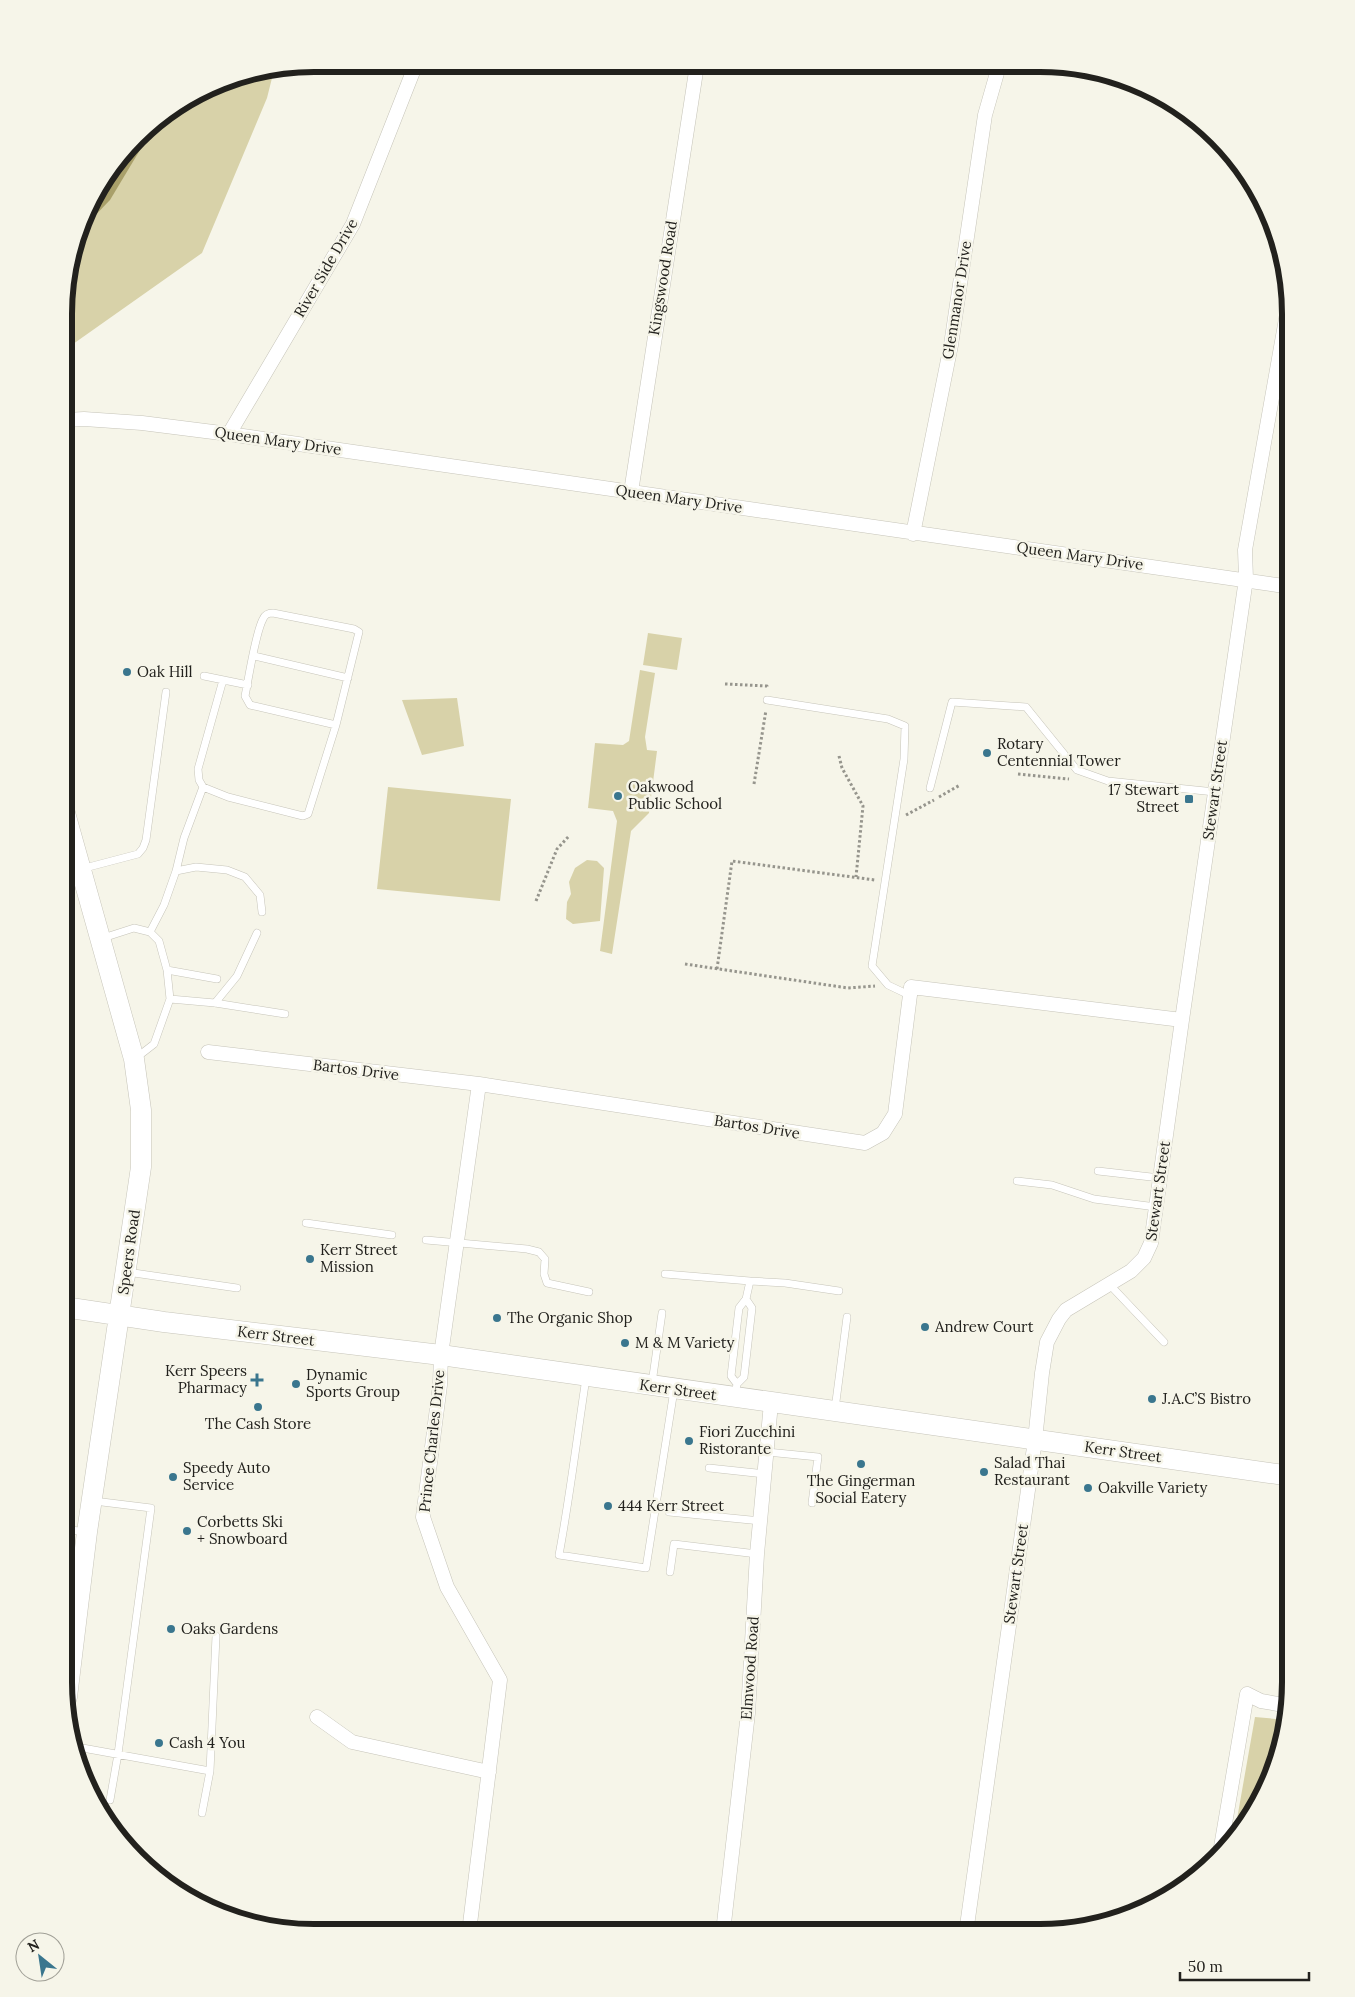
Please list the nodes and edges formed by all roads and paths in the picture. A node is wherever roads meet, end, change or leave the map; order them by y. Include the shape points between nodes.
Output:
1 (413, 72) edge
2 (696, 72) edge
3 (997, 72) edge
4 (1282, 341) edge
5 (72, 420) edge
6 (229, 434) junction
7 (631, 492) junction
8 (913, 534) junction
9 (1246, 579) junction
10 (1282, 585) edge
11 (254, 656) junction
12 (204, 676) dead end
13 (348, 678) junction
14 (223, 680) junction
15 (725, 684) dead end
16 (248, 685) junction
17 (166, 692) dead end
18 (767, 700) junction
19 (336, 725) junction
20 (839, 756) dead end
21 (754, 784) dead end
22 (960, 785) dead end
23 (203, 787) junction
24 (930, 788) dead end
25 (1215, 792) junction
26 (894, 822) junction
27 (569, 836) dead end
28 (72, 843) edge
29 (76, 860) junction
30 (176, 871) junction
31 (856, 877) junction
32 (885, 881) junction
33 (536, 901) dead end
34 (262, 912) dead end
35 (150, 932) junction
36 (257, 933) dead end
37 (100, 938) junction
38 (685, 964) dead end
39 (717, 969) junction
40 (167, 970) junction
41 (216, 979) dead end
42 (888, 985) junction
43 (909, 995) junction
44 (170, 999) junction
45 (215, 1003) junction
46 (285, 1014) dead end
47 (1182, 1020) junction
48 (208, 1052) dead end
49 (134, 1059) junction
50 (479, 1084) junction
51 (1098, 1171) dead end
52 (1160, 1178) junction
53 (1018, 1181) dead end
54 (1156, 1207) junction
55 (306, 1222) dead end
56 (392, 1235) dead end
57 (426, 1240) dead end
58 (456, 1243) junction
59 (127, 1272) junction
60 (665, 1274) dead end
61 (750, 1281) junction
62 (1110, 1285) junction
63 (237, 1288) dead end
64 (839, 1291) dead end
65 (590, 1292) dead end
66 (746, 1298) junction
67 (72, 1309) edge
68 (662, 1313) dead end
69 (120, 1317) junction
70 (847, 1317) dead end
71 (1164, 1342) dead end
72 (441, 1355) junction
73 (586, 1376) junction
74 (651, 1386) junction
75 (674, 1389) junction
76 (736, 1391) junction
77 (771, 1403) junction
78 (835, 1412) junction
79 (1035, 1440) junction
80 (767, 1452) junction
81 (709, 1468) dead end
82 (765, 1474) junction
83 (1282, 1475) edge
84 (92, 1500) junction
85 (812, 1503) dead end
86 (669, 1512) dead end
87 (760, 1521) junction
88 (72, 1530) edge
89 (87, 1532) junction
90 (757, 1554) junction
91 (670, 1572) dead end
92 (216, 1636) dead end
93 (72, 1650) edge
94 (1281, 1705) edge
95 (317, 1718) dead end
96 (82, 1748) edge
97 (118, 1754) junction
98 (210, 1770) junction
99 (489, 1772) junction
100 (110, 1800) dead end
101 (202, 1812) dead end
102 (1222, 1842) edge
103 (470, 1924) edge
104 (724, 1924) edge
105 (967, 1924) edge

1 - 6 street, River Side Drive via 353,224
2 - 7 street, Kingswood Road
3 - 8 street, Glenmanor Drive via 984,115 951,345
4 - 9 street, Stewart Street via 1245,550
5 - 6 street, Queen Mary Drive via 142,422
6 - 7 street, Queen Mary Drive
7 - 8 street, Queen Mary Drive
8 - 9 street, Queen Mary Drive
9 - 10 street, Queen Mary Drive
9 - 25 street, Stewart Street
11 - 13 lane
11 - 13 lane via 267,614 354,629 359,634
11 - 16 lane
12 - 14 lane
13 - 19 lane
14 - 16 lane
14 - 23 lane via 198,769
15 - 18 path via 767,686
16 - 19 lane via 245,696 250,705
17 - 29 lane via 143,848 138,854
18 - 21 path
18 - 26 lane via 888,719 905,726 904,758
19 - 23 lane via 306,815 228,797
20 - 31 path via 863,806
22 - 26 path
23 - 30 lane
24 - 25 lane via 952,702 1026,707 1077,770 1108,781
25 - 47 street, Stewart Street
26 - 32 lane
27 - 33 path via 557,849
28 - 29 main road, Speers Road
29 - 37 main road, Speers Road
30 - 34 lane via 196,867 227,870 245,877 260,895
30 - 35 lane via 164,906
31 - 32 path
31 - 39 path via 732,862
32 - 42 lane via 872,966
35 - 37 lane via 134,928
35 - 40 lane via 159,941
36 - 45 lane via 237,976
37 - 49 main road, Speers Road
38 - 39 path
39 - 42 path via 848,988
40 - 41 lane
40 - 44 lane
42 - 43 lane
43 - 47 street via 911,987
43 - 50 street, Bartos Drive via 895,1114 883,1133 865,1143
44 - 45 lane
44 - 49 lane via 154,1044
45 - 46 lane
47 - 52 street, Stewart Street
48 - 50 street, Bartos Drive
49 - 59 main road, Speers Road via 141,1110 142,1167
50 - 58 street, Prince Charles Drive
51 - 52 lane
52 - 54 street, Stewart Street
53 - 54 lane via 1052,1185 1094,1199
54 - 62 street, Stewart Street via 1152,1243 1144,1258
55 - 56 lane
57 - 58 lane
58 - 65 lane via 539,1252 545,1259 547,1283
58 - 72 street, Prince Charles Drive
59 - 63 lane
59 - 69 main road, Speers Road
60 - 61 lane
61 - 64 lane
61 - 66 lane
62 - 71 lane
62 - 79 street, Stewart Street via 1066,1310 1047,1342
66 - 76 lane via 739,1308 731,1376
66 - 76 lane via 752,1308 744,1377
67 - 69 main road, Kerr Street
68 - 74 lane
69 - 72 main road, Kerr Street
69 - 84 main road, Speers Road
70 - 78 lane
72 - 73 main road, Kerr Street
72 - 99 street, Prince Charles Drive via 423,1517 447,1587 500,1680
73 - 74 main road, Kerr Street
73 - 75 lane via 559,1555 646,1568
74 - 75 main road, Kerr Street
75 - 76 main road, Kerr Street
76 - 77 main road, Kerr Street
77 - 78 main road, Kerr Street
77 - 80 street, Elmwood Road
78 - 79 main road, Kerr Street
79 - 83 main road, Kerr Street
79 - 105 street, Stewart Street
80 - 82 street, Elmwood Road
80 - 85 lane via 818,1457
81 - 82 lane
82 - 87 street, Elmwood Road
84 - 89 main road, Speers Road
84 - 97 lane via 151,1508
86 - 87 lane
87 - 90 street, Elmwood Road
88 - 89 lane
89 - 93 main road, Speers Road
90 - 91 lane via 674,1544
90 - 104 street, Elmwood Road via 748,1713
92 - 98 lane
94 - 102 street via 1262,1702 1247,1694
95 - 99 street via 352,1742
96 - 97 lane
97 - 98 lane
97 - 100 lane
98 - 101 lane
99 - 103 street, Prince Charles Drive

